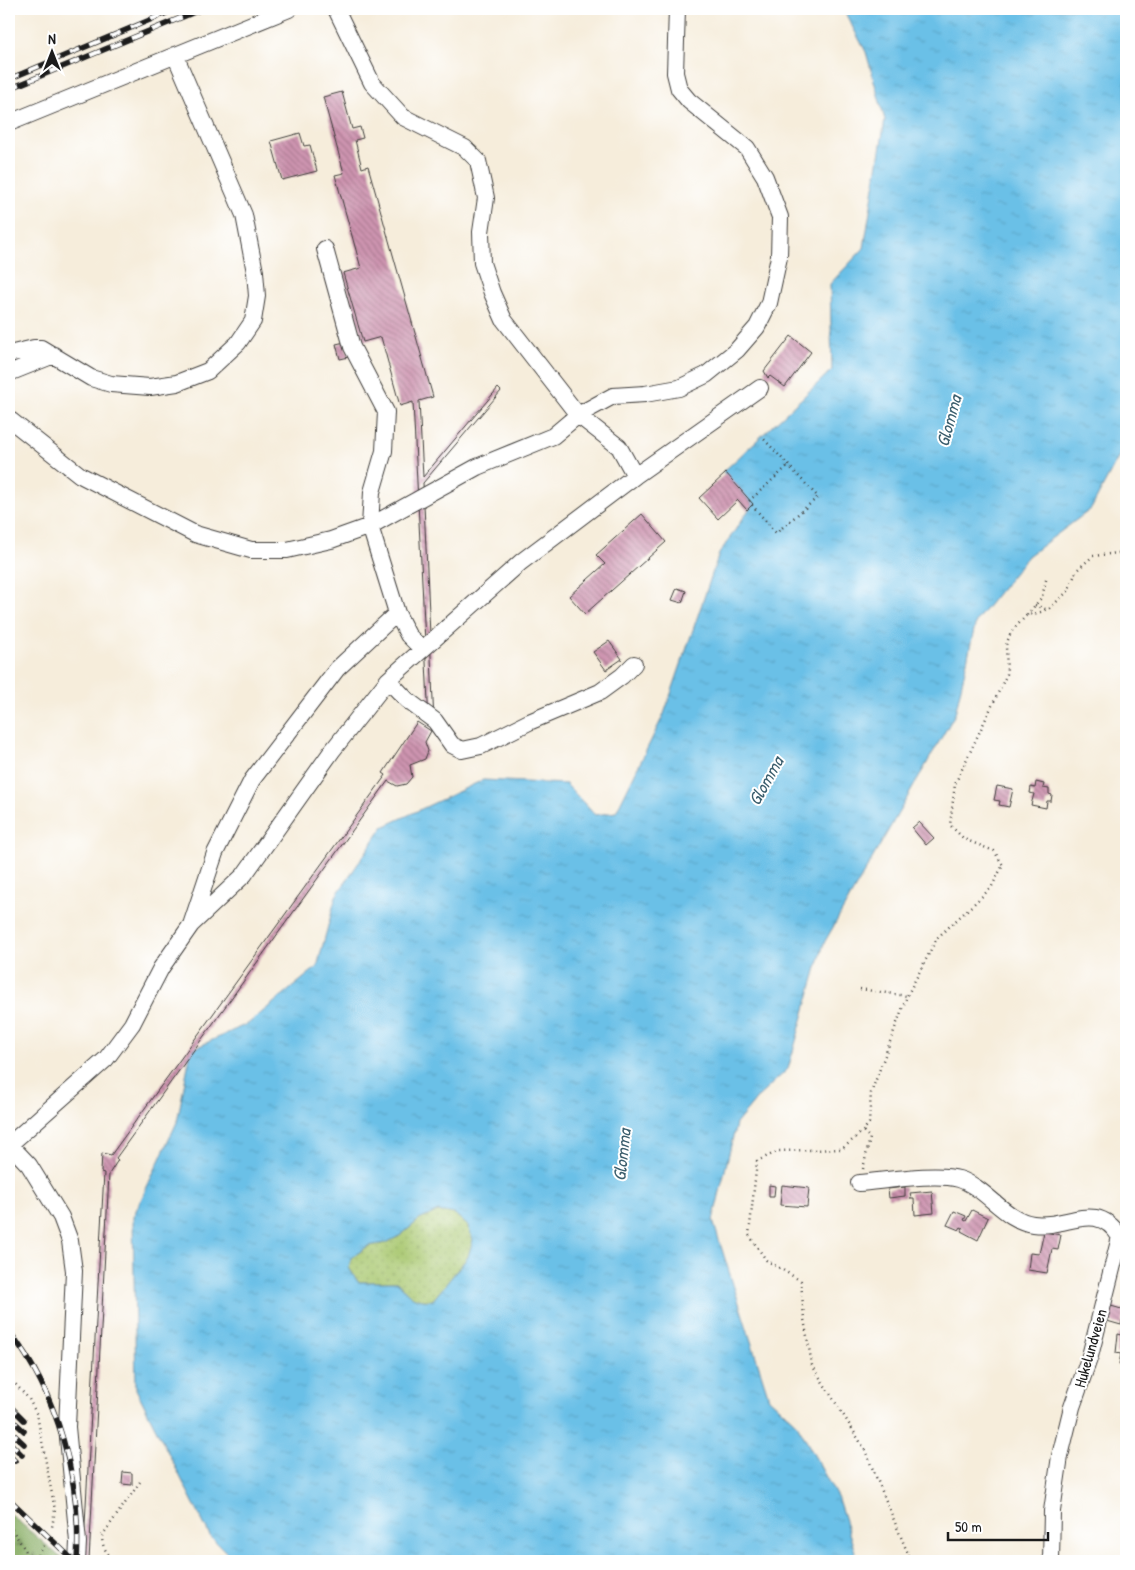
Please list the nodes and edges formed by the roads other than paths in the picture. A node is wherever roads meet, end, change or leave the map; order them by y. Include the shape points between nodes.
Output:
1 (289, 9) edge
2 (336, 9) edge
3 (677, 9) edge
4 (175, 55) junction
5 (9, 123) edge
6 (325, 248) dead end
7 (9, 354) edge
8 (54, 355) junction
9 (9, 373) edge
10 (760, 388) dead end
11 (578, 415) junction
12 (9, 419) edge
13 (635, 476) junction
14 (370, 526) junction
15 (397, 612) junction
16 (422, 649) junction
17 (634, 664) dead end
18 (388, 680) junction
19 (191, 925) junction
20 (9, 1145) edge
21 (859, 1183) road end
22 (77, 1561) edge
23 (1051, 1561) edge

1 - 4 street
2 - 11 street via 372,83 403,117 465,148 478,161 486,198 481,232 482,263 492,293 504,320
3 - 11 street via 674,66 679,89 689,101 748,148 774,197 780,217 776,278 769,303 756,327 737,350 706,375 679,388 613,396
4 - 5 street
4 - 8 street via 244,215 257,296 252,321 238,343 214,366 202,374 171,384 150,387 111,384 91,378
6 - 14 street via 352,347 386,412 384,451 372,492
7 - 8 street via 34,348
8 - 9 street
10 - 13 street
11 - 13 street via 619,447
11 - 14 street via 554,436 477,467
12 - 14 street via 80,475 204,536 250,550 287,550 331,540
13 - 16 street via 521,562
14 - 15 street
15 - 16 street via 408,635
15 - 19 street via 337,669 252,780 216,853
16 - 18 street
17 - 18 street via 600,692 481,746 462,750 452,745 435,721 407,700
18 - 19 street via 332,751 244,875
19 - 20 street via 161,968 132,1024 106,1059
20 - 22 street via 34,1173 61,1217 70,1241 74,1271 67,1427
21 - 23 street, Hukelundveien via 958,1179 974,1187 1014,1218 1032,1224 1052,1224 1096,1217 1107,1222 1120,1237 1090,1356 1072,1407 1060,1456 1052,1510

